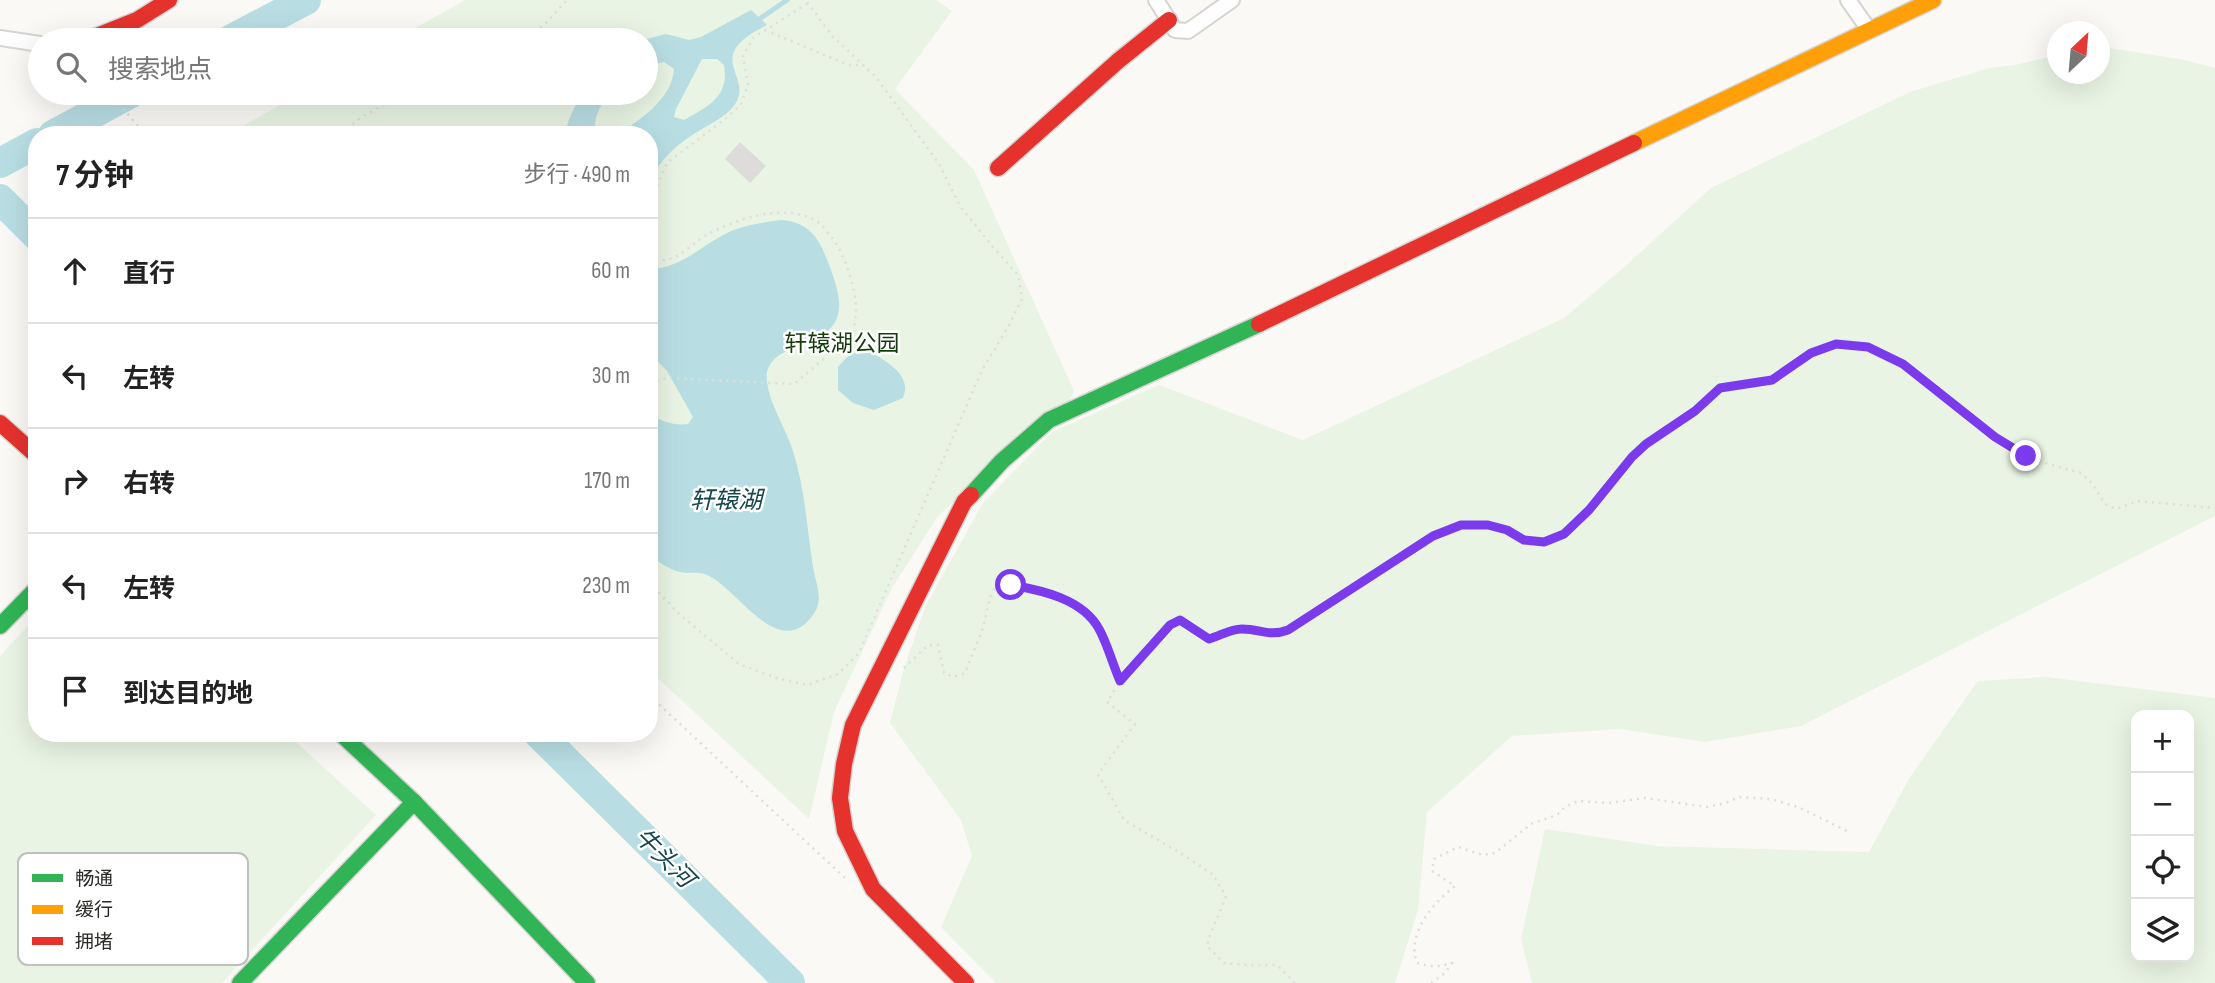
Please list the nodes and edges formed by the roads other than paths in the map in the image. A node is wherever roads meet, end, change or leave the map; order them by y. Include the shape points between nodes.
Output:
1 (169, 0) edge
2 (1156, 0) edge
3 (1232, 0) edge
4 (1848, 0) edge
5 (1933, 0) edge
6 (1169, 20) junction
7 (117, 28) edge
8 (1869, 30) junction
9 (0, 38) edge
10 (28, 42) edge
11 (998, 167) dead end
12 (0, 423) edge
13 (28, 448) edge
14 (28, 596) edge
15 (0, 626) edge
16 (350, 742) edge
17 (414, 802) junction
18 (240, 983) edge
19 (587, 983) edge
20 (966, 983) edge

1 - 7 street
2 - 6 street
3 - 6 street via 1188,31 1175,30
4 - 8 street
5 - 8 street
6 - 11 street
8 - 20 street via 1296,307 1049,420 1002,461 964,502 853,725 840,798 845,831 873,889
9 - 10 street
12 - 13 street
14 - 15 street
16 - 17 street
17 - 18 street
17 - 19 street

